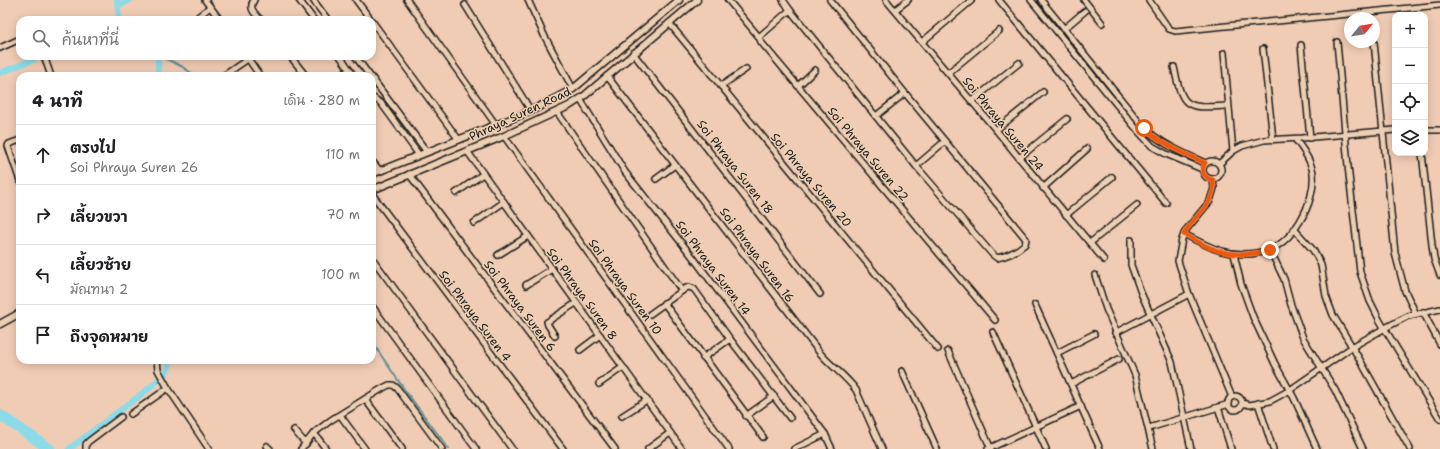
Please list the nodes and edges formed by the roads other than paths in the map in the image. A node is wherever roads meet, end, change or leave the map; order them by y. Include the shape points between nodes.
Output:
1 (205, 0) edge
2 (254, 0) edge
3 (300, 0) edge
4 (313, 0) edge
5 (356, 0) edge
6 (408, 0) edge
7 (528, 0) edge
8 (679, 0) edge
9 (697, 0) edge
10 (728, 0) edge
11 (783, 0) edge
12 (830, 0) edge
13 (886, 0) edge
14 (908, 0) edge
15 (999, 0) edge
16 (1031, 0) edge
17 (1041, 0) edge
18 (1084, 0) edge
19 (1149, 0) edge
20 (971, 1) edge
21 (465, 5) dead end
22 (1440, 5) edge
23 (210, 7) junction
24 (790, 10) junction
25 (895, 10) junction
26 (1085, 12) dead end
27 (199, 16) edge
28 (217, 16) edge
29 (257, 16) edge
30 (311, 16) edge
31 (325, 16) edge
32 (368, 16) edge
33 (670, 23) junction
34 (1102, 23) dead end
35 (376, 26) edge
36 (1065, 28) junction
37 (999, 31) dead end
38 (759, 37) junction
39 (16, 41) edge
40 (1075, 41) junction
41 (922, 42) junction
42 (1337, 42) dead end
43 (1301, 45) dead end
44 (1069, 46) junction
45 (0, 48) edge
46 (1375, 48) edge
47 (1263, 49) dead end
48 (634, 53) junction
49 (1224, 53) dead end
50 (45, 60) edge
51 (243, 60) edge
52 (249, 60) edge
53 (293, 60) edge
54 (343, 60) edge
55 (358, 60) edge
56 (1019, 63) dead end
57 (1174, 67) dead end
58 (349, 70) joint
59 (746, 70) dead end
60 (815, 70) dead end
61 (50, 72) edge
62 (229, 72) edge
63 (257, 72) edge
64 (303, 72) edge
65 (346, 72) edge
66 (367, 72) edge
67 (948, 73) junction
68 (607, 76) junction
69 (376, 83) edge
70 (721, 86) junction
71 (798, 86) junction
72 (573, 89) junction
73 (1043, 92) dead end
74 (905, 93) junction
75 (580, 99) junction
76 (376, 100) edge
77 (972, 102) junction
78 (1228, 106) junction
79 (531, 111) junction
80 (557, 112) junction
81 (876, 116) junction
82 (1067, 119) dead end
83 (496, 125) junction
84 (996, 130) junction
85 (1383, 130) junction
86 (1392, 130) edge
87 (1428, 130) edge
88 (1440, 130) edge
89 (1346, 134) junction
90 (504, 136) junction
91 (1295, 138) junction
92 (1310, 138) junction
93 (1274, 139) junction
94 (459, 140) junction
95 (16, 141) edge
96 (944, 142) junction
97 (467, 150) junction
98 (1088, 150) dead end
99 (1233, 151) junction
100 (427, 152) junction
101 (419, 155) junction
102 (1422, 156) edge
103 (1019, 158) junction
104 (1219, 164) junction
105 (675, 165) junction
106 (376, 166) edge
107 (916, 166) junction
108 (1204, 166) junction
109 (16, 169) edge
110 (380, 171) junction
111 (376, 172) edge
112 (409, 174) junction
113 (484, 174) junction
114 (1112, 177) dead end
115 (656, 179) dead end
116 (1213, 180) junction
117 (376, 188) edge
118 (1043, 188) junction
119 (456, 193) dead end
120 (376, 199) edge
121 (504, 202) junction
122 (1166, 202) dead end
123 (1137, 205) dead end
124 (1066, 215) junction
125 (474, 223) dead end
126 (1294, 229) junction
127 (1184, 234) junction
128 (528, 236) junction
129 (1131, 240) dead end
130 (1090, 243) junction
131 (1270, 250) junction
132 (1234, 254) junction
133 (498, 255) dead end
134 (1104, 260) dead end
135 (376, 263) edge
136 (552, 269) junction
137 (1096, 275) dead end
138 (1440, 275) edge
139 (526, 285) dead end
140 (682, 291) junction
141 (820, 294) dead end
142 (1189, 294) junction
143 (576, 303) junction
144 (664, 303) junction
145 (1035, 305) dead end
146 (1440, 309) edge
147 (376, 312) edge
148 (1422, 312) junction
149 (650, 314) dead end
150 (1150, 314) junction
151 (1416, 314) junction
152 (16, 315) edge
153 (995, 320) dead end
154 (0, 324) edge
155 (1384, 328) junction
156 (993, 332) dead end
157 (1116, 333) junction
158 (1094, 334) dead end
159 (600, 335) junction
160 (555, 336) dead end
161 (730, 339) junction
162 (1440, 344) edge
163 (1352, 347) junction
164 (938, 349) dead end
165 (580, 350) dead end
166 (948, 351) dead end
167 (1057, 353) junction
168 (703, 358) junction
169 (1119, 360) dead end
170 (157, 364) edge
171 (623, 367) junction
172 (1322, 368) junction
173 (902, 371) dead end
174 (599, 384) dead end
175 (1071, 384) junction
176 (168, 388) junction
177 (1290, 390) junction
178 (774, 396) junction
179 (1232, 396) junction
180 (365, 399) junction
181 (646, 400) junction
182 (1242, 403) junction
183 (1258, 403) junction
184 (1229, 404) junction
185 (1081, 406) junction
186 (1218, 407) junction
187 (131, 414) dead end
188 (340, 415) junction
189 (622, 416) dead end
190 (746, 416) junction
191 (121, 417) dead end
192 (790, 418) dead end
193 (1183, 418) junction
194 (1440, 419) edge
195 (1036, 426) junction
196 (1149, 428) junction
197 (294, 430) dead end
198 (670, 433) junction
199 (314, 434) junction
200 (825, 434) junction
201 (762, 437) dead end
202 (306, 444) junction
203 (86, 449) edge
204 (209, 449) edge
205 (301, 449) edge
206 (326, 449) edge
207 (366, 449) edge
208 (402, 449) edge
209 (442, 449) edge
210 (476, 449) edge
211 (512, 449) edge
212 (563, 449) edge
213 (615, 449) edge
214 (648, 449) edge
215 (682, 449) edge
216 (729, 449) edge
217 (794, 449) edge
218 (832, 449) edge
219 (882, 449) edge
220 (938, 449) edge
221 (989, 449) edge
222 (1046, 449) edge
223 (1100, 449) edge
224 (1153, 449) edge
225 (1191, 449) edge
226 (1231, 449) edge
227 (1273, 449) edge
228 (1317, 449) edge
229 (1363, 449) edge
230 (1410, 449) edge

1 - 23 street
2 - 29 street via 251,6
3 - 30 street
4 - 31 street
5 - 32 street
6 - 83 street
7 - 72 street
8 - 72 street, Phraya Suren Road
9 - 33 street, Phraya Suren Road
10 - 38 street, Soi Phraya Suren 22
11 - 24 street
12 - 74 street
13 - 25 street, Soi Phraya Suren 24
14 - 25 street
15 - 122 street
16 - 44 street
17 - 36 street
18 - 34 street
19 - 22 street via 1169,29 1176,31
20 - 41 street
21 - 79 street
23 - 27 street
23 - 28 street
24 - 38 street
24 - 81 street
25 - 41 street, Soi Phraya Suren 24
26 - 36 street
33 - 48 street, Phraya Suren Road
33 - 70 street, Soi Phraya Suren 20
35 - 94 street
36 - 40 street
37 - 67 street
38 - 71 street, Soi Phraya Suren 22
39 - 45 street
40 - 44 street
40 - 108 street via 1144,128 1157,139
41 - 67 street, Soi Phraya Suren 24
42 - 89 street
43 - 92 street
44 - 108 street via 1152,146 1166,154
46 - 85 street
47 - 93 street
48 - 68 street, Phraya Suren Road
48 - 141 street, Soi Phraya Suren 18
49 - 78 street
50 - 61 street
51 - 62 street
52 - 63 street
53 - 64 street
54 - 58 street
55 - 66 street
56 - 77 street
57 - 78 street via 1179,90 1185,101 1198,108
58 - 65 street
59 - 70 street
60 - 71 street
67 - 77 street, Soi Phraya Suren 24
68 - 75 street, Phraya Suren Road
68 - 105 street, Soi Phraya Suren 16
69 - 100 street
70 - 164 street, Soi Phraya Suren 20
71 - 153 street, Soi Phraya Suren 22
72 - 79 street, Phraya Suren Road
73 - 84 street
74 - 81 street
74 - 96 street
75 - 80 street, Phraya Suren Road
75 - 200 street, Soi Phraya Suren 14 via 625,172 692,256
76 - 101 street
77 - 84 street, Soi Phraya Suren 24
78 - 99 street
79 - 83 street, Phraya Suren Road
80 - 90 street, Phraya Suren Road
80 - 140 street
81 - 107 street
82 - 103 street
83 - 90 street
83 - 94 street, Phraya Suren Road
84 - 103 street, Soi Phraya Suren 24
85 - 86 street
85 - 89 street
85 - 151 street via 1395,253 1405,290
87 - 88 street
89 - 92 street
89 - 155 street via 1360,272 1370,301
90 - 97 street, Phraya Suren Road
90 - 216 street, Soi Phraya Suren 10
91 - 92 street
91 - 93 street
91 - 126 street via 1308,157 1313,174 1310,200
93 - 99 street via 1253,142
94 - 100 street, Phraya Suren Road
95 - 109 street via 8,146
96 - 107 street
96 - 107 street via 1026,238 1025,244 1008,255 997,258
97 - 112 street, Phraya Suren Road
97 - 113 street, Soi Phraya Suren 8
98 - 118 street
99 - 104 street
100 - 101 street, Phraya Suren Road
101 - 110 street, Phraya Suren Road
102 - 138 street via 1434,259
103 - 118 street, Soi Phraya Suren 24
104 - 108 street via 1212,160
104 - 116 street via 1221,174
105 - 115 street
105 - 219 street, Soi Phraya Suren 16 via 820,353 856,390
106 - 110 street
108 - 116 street via 1205,177
110 - 111 street, Phraya Suren Road
112 - 117 street, Phraya Suren Road
112 - 213 street, Soi Phraya Suren 6
113 - 119 street
113 - 121 street, Soi Phraya Suren 8
114 - 124 street
116 - 127 street via 1214,188 1210,201
118 - 124 street, Soi Phraya Suren 24
120 - 212 street, Soi Phraya Suren 4
121 - 125 street
121 - 128 street, Soi Phraya Suren 8
123 - 130 street
124 - 130 street, Soi Phraya Suren 24
126 - 131 street
126 - 163 street via 1318,257 1329,306
127 - 132 street via 1209,248
127 - 142 street via 1178,261
128 - 133 street
128 - 136 street, Soi Phraya Suren 8
129 - 150 street via 1131,265
130 - 134 street, Soi Phraya Suren 24
131 - 132 street
131 - 172 street via 1284,279 1303,338
132 - 177 street via 1253,317 1274,364
135 - 211 street
136 - 139 street
136 - 143 street, Soi Phraya Suren 8
137 - 157 street
140 - 144 street
140 - 161 street via 689,287 694,289
142 - 150 street
142 - 179 street
143 - 159 street, Soi Phraya Suren 8
143 - 160 street via 547,322
144 - 149 street
144 - 168 street
145 - 167 street
146 - 148 street
147 - 210 street
148 - 151 street
148 - 162 street
150 - 157 street
150 - 193 street via 1172,362
151 - 155 street
152 - 154 street
155 - 163 street
155 - 194 street
156 - 195 street
157 - 196 street via 1135,375
158 - 167 street
159 - 165 street
159 - 171 street, Soi Phraya Suren 8
161 - 168 street
161 - 178 street
163 - 172 street
163 - 230 street
166 - 221 street
167 - 175 street
168 - 190 street
169 - 175 street
170 - 176 street
171 - 174 street
171 - 181 street, Soi Phraya Suren 8
172 - 177 street
172 - 229 street
173 - 220 street
175 - 185 street
176 - 187 street
176 - 204 street
177 - 183 street via 1270,401
177 - 228 street
178 - 190 street
178 - 192 street
179 - 182 street via 1238,396
179 - 184 street
180 - 188 street
180 - 208 street
180 - 209 street via 393,384
181 - 189 street
181 - 198 street, Soi Phraya Suren 8
182 - 183 street
182 - 184 street via 1237,409
183 - 227 street
184 - 186 street
185 - 195 street
185 - 223 street
186 - 193 street
186 - 226 street
188 - 199 street
188 - 207 street
190 - 201 street
191 - 203 street via 89,441
193 - 196 street
193 - 225 street
195 - 221 street
195 - 222 street
196 - 224 street
197 - 202 street
198 - 214 street
198 - 215 street, Soi Phraya Suren 8
199 - 202 street
199 - 206 street
200 - 217 street
200 - 218 street, Soi Phraya Suren 14
202 - 205 street

